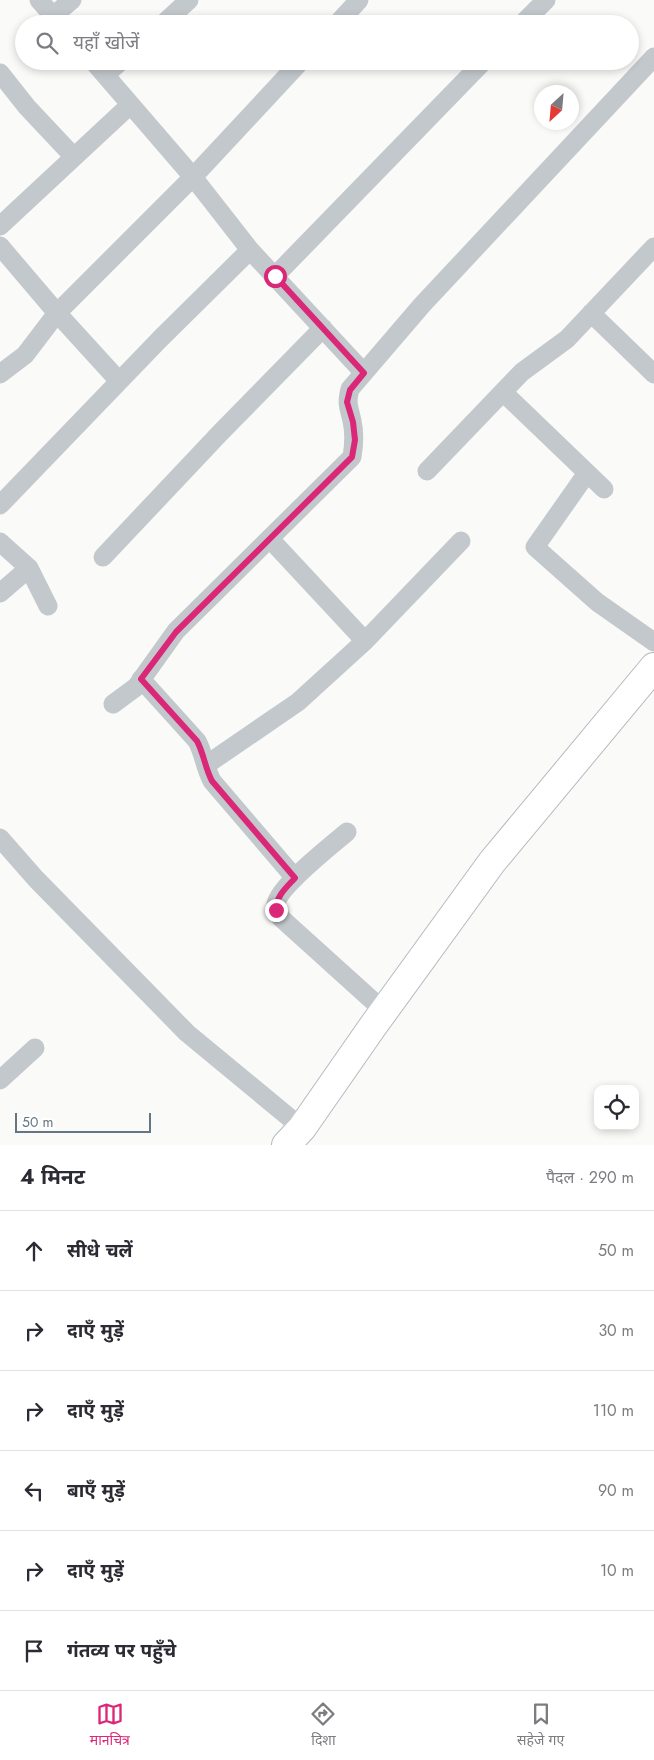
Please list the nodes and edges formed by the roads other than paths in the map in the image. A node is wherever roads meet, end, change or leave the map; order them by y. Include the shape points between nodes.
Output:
1 (40, 0) edge
2 (72, 0) edge
3 (189, 0) edge
4 (359, 0) edge
5 (546, 0) edge
6 (52, 15) edge
7 (60, 15) edge
8 (173, 15) edge
9 (345, 15) edge
10 (531, 15) edge
11 (654, 57) edge
12 (101, 70) edge
13 (293, 70) edge
14 (475, 70) edge
15 (0, 73) edge
16 (130, 105) junction
17 (74, 157) junction
18 (193, 177) junction
19 (0, 226) edge
20 (0, 246) edge
21 (654, 247) edge
22 (250, 250) junction
23 (275, 276) junction
24 (57, 313) junction
25 (592, 313) junction
26 (323, 328) junction
27 (364, 373) junction
28 (0, 374) edge
29 (654, 374) edge
30 (120, 381) junction
31 (503, 392) junction
32 (427, 471) dead end
33 (587, 473) junction
34 (604, 489) dead end
35 (4, 492) edge
36 (270, 539) junction
37 (461, 540) dead end
38 (0, 542) edge
39 (103, 557) dead end
40 (29, 568) junction
41 (0, 593) edge
42 (48, 606) dead end
43 (365, 641) junction
44 (654, 642) edge
45 (654, 667) edge
46 (141, 679) junction
47 (113, 704) dead end
48 (206, 765) junction
49 (347, 832) dead end
50 (3, 848) edge
51 (295, 878) junction
52 (384, 1011) junction
53 (35, 1048) dead end
54 (0, 1080) edge
55 (294, 1136) edge

1 - 6 street
2 - 7 street
3 - 8 street
4 - 9 street
5 - 10 street
11 - 27 street via 422,305
12 - 16 street
13 - 18 street
14 - 23 street
15 - 17 street via 27,108
16 - 17 street
16 - 18 street
17 - 19 street
18 - 22 street
18 - 24 street
20 - 24 street
21 - 25 street
22 - 23 street
22 - 30 street
23 - 26 street
24 - 28 street via 25,355
24 - 30 street
25 - 29 street
25 - 31 street
26 - 27 street
26 - 39 street
27 - 36 street via 350,390 347,402 355,440 352,457
30 - 35 street
31 - 32 street
31 - 33 street
33 - 34 street
33 - 44 street via 535,547 597,602
36 - 43 street
36 - 46 street via 176,632
37 - 43 street
38 - 40 street
40 - 41 street
40 - 42 street
43 - 48 street via 298,702
45 - 52 street via 492,862
46 - 47 street via 136,687
46 - 48 street via 197,741
48 - 51 street via 212,781
49 - 51 street
50 - 55 street
51 - 52 street via 280,895 276,910
52 - 55 street
53 - 54 street

